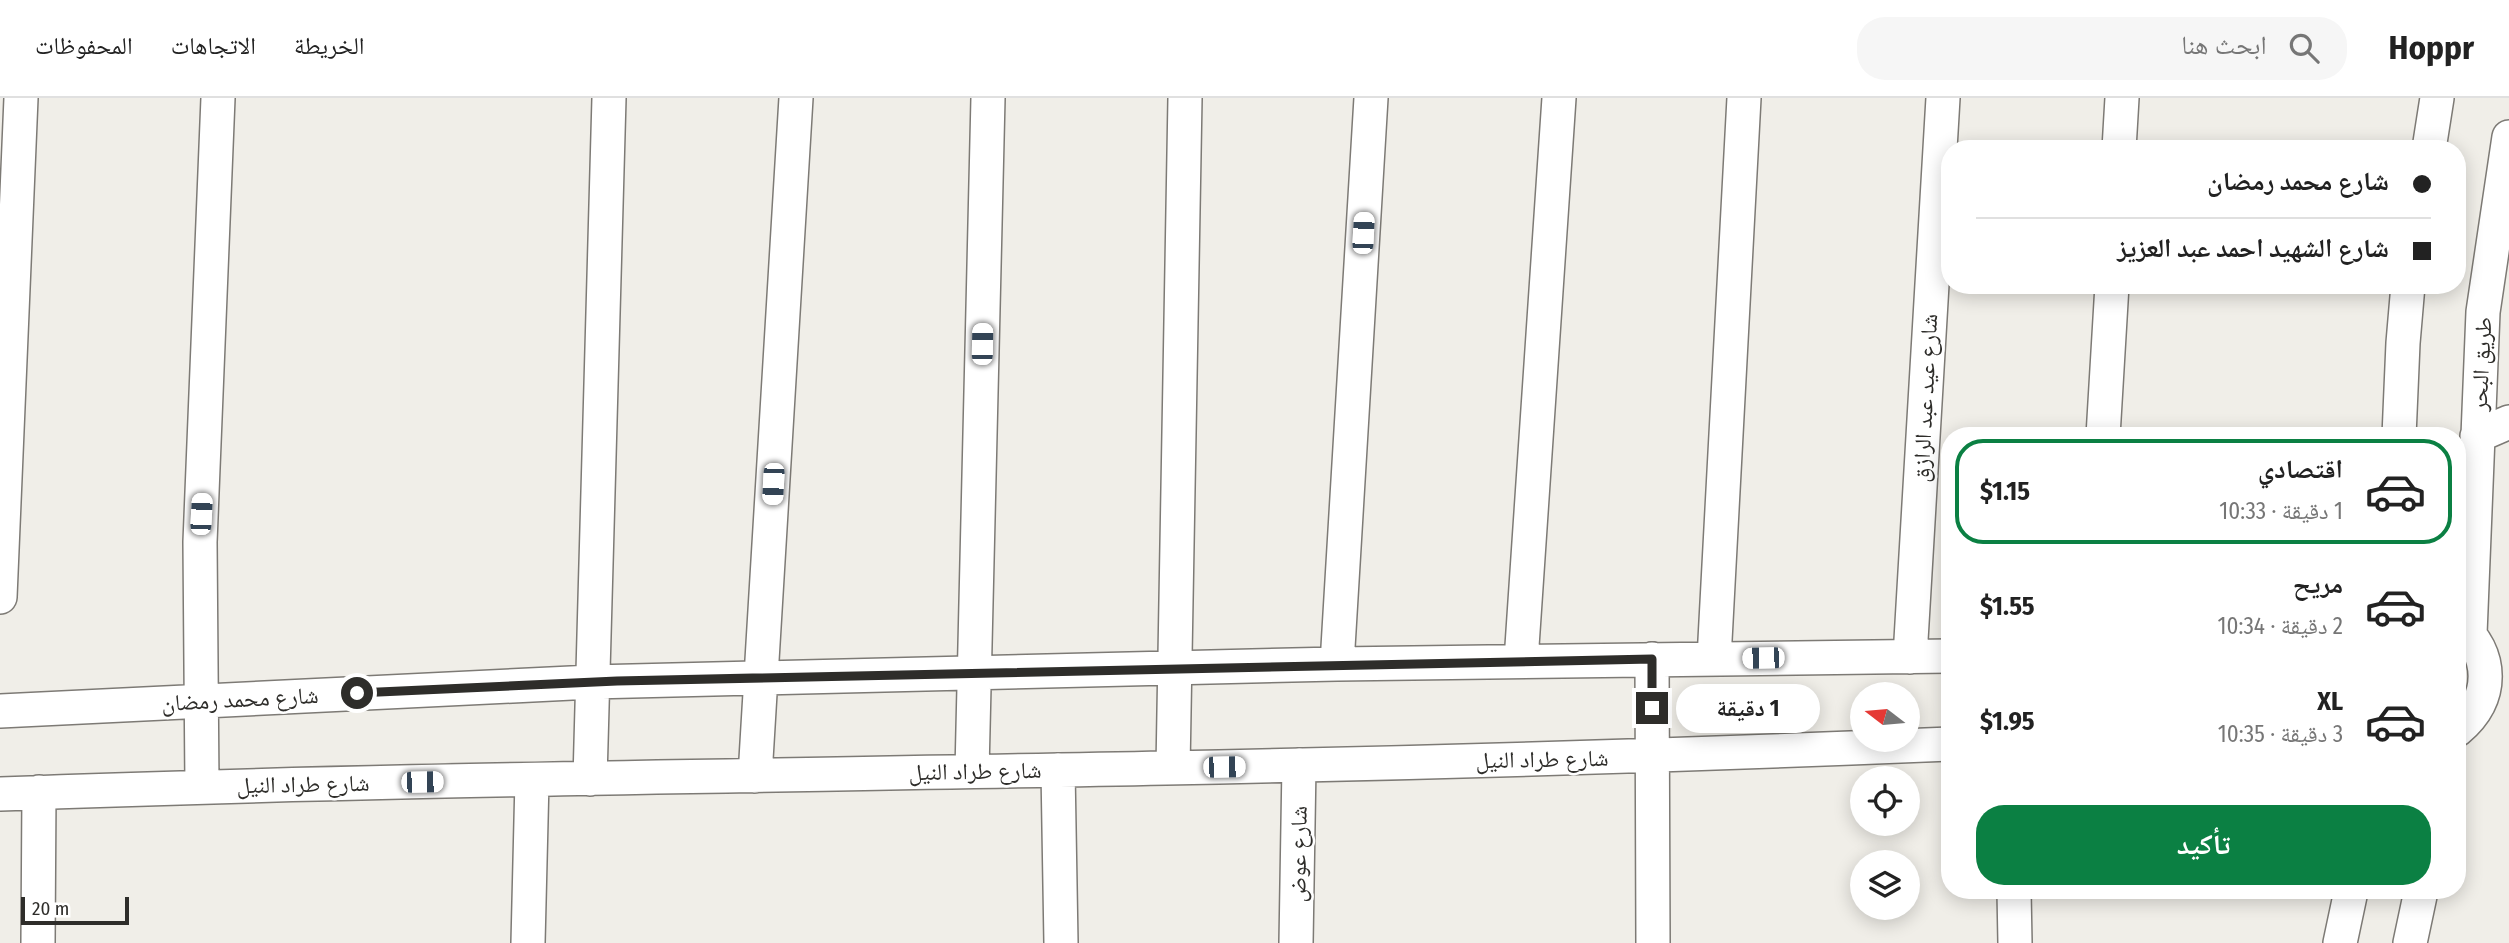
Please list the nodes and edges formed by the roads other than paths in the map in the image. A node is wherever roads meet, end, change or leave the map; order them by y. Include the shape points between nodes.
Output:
1 (21, 98) edge
2 (218, 98) edge
3 (609, 98) edge
4 (796, 98) edge
5 (988, 98) edge
6 (1185, 98) edge
7 (1371, 98) edge
8 (1559, 98) edge
9 (1744, 98) edge
10 (1943, 98) edge
11 (2122, 98) edge
12 (2437, 98) edge
13 (2509, 137) edge
14 (2120, 140) edge
15 (2431, 140) edge
16 (2111, 294) edge
17 (2407, 294) edge
18 (2509, 422) edge
19 (2104, 427) edge
20 (2399, 427) edge
21 (2477, 436) junction
22 (0, 597) edge
23 (2466, 598) edge
24 (2466, 631) edge
25 (1941, 656) edge
26 (1910, 657) junction
27 (1652, 659) junction
28 (1714, 659) junction
29 (1521, 661) junction
30 (1337, 664) junction
31 (1174, 668) junction
32 (974, 672) junction
33 (761, 677) junction
34 (2497, 678) edge
35 (592, 682) junction
36 (200, 701) junction
37 (0, 711) edge
38 (2466, 723) edge
39 (1941, 744) edge
40 (1652, 756) junction
41 (1299, 765) junction
42 (1173, 768) junction
43 (1058, 770) junction
44 (972, 771) junction
45 (755, 776) junction
46 (590, 779) junction
47 (532, 780) junction
48 (202, 786) junction
49 (39, 792) junction
50 (0, 794) edge
51 (2014, 899) edge
52 (2349, 899) edge
53 (2419, 899) edge
54 (38, 943) edge
55 (528, 943) edge
56 (1060, 943) edge
57 (1296, 943) edge
58 (1653, 943) edge
59 (2015, 943) edge
60 (2340, 943) edge
61 (2410, 943) edge

1 - 22 street
2 - 36 street via 200,542
3 - 35 street
4 - 33 street
5 - 32 street
6 - 31 street
7 - 30 street
8 - 29 street
9 - 28 street
10 - 26 street, شارع عيد عبد الرازق
11 - 14 street
12 - 15 street
13 - 21 street, طريق البحر via 2483,312
16 - 19 street
17 - 20 street
18 - 21 street
21 - 23 street, طريق البحر
24 - 34 street
25 - 26 street, شارع محمد رمضان
26 - 28 street, شارع محمد رمضان
27 - 28 street, شارع محمد رمضان
27 - 29 street, شارع محمد رمضان
27 - 40 street
29 - 30 street, شارع محمد رمضان
30 - 31 street, شارع محمد رمضان
31 - 32 street, شارع محمد رمضان
31 - 42 street
32 - 33 street, شارع محمد رمضان
32 - 44 street
33 - 35 street, شارع محمد رمضان
33 - 45 street
34 - 38 street
35 - 36 street, شارع محمد رمضان
35 - 46 street
36 - 37 street, شارع محمد رمضان
36 - 48 street
39 - 40 street, شارع طراد النيل
40 - 41 street, شارع طراد النيل
40 - 58 street
41 - 42 street, شارع طراد النيل
41 - 57 street, شارع عوض
42 - 43 street, شارع طراد النيل
43 - 44 street, شارع طراد النيل
43 - 56 street
44 - 45 street, شارع طراد النيل
45 - 46 street, شارع طراد النيل
46 - 47 street, شارع طراد النيل
47 - 48 street, شارع طراد النيل
47 - 55 street
48 - 49 street, شارع طراد النيل
49 - 50 street, شارع طراد النيل
49 - 54 street
51 - 59 street
52 - 60 street
53 - 61 street

